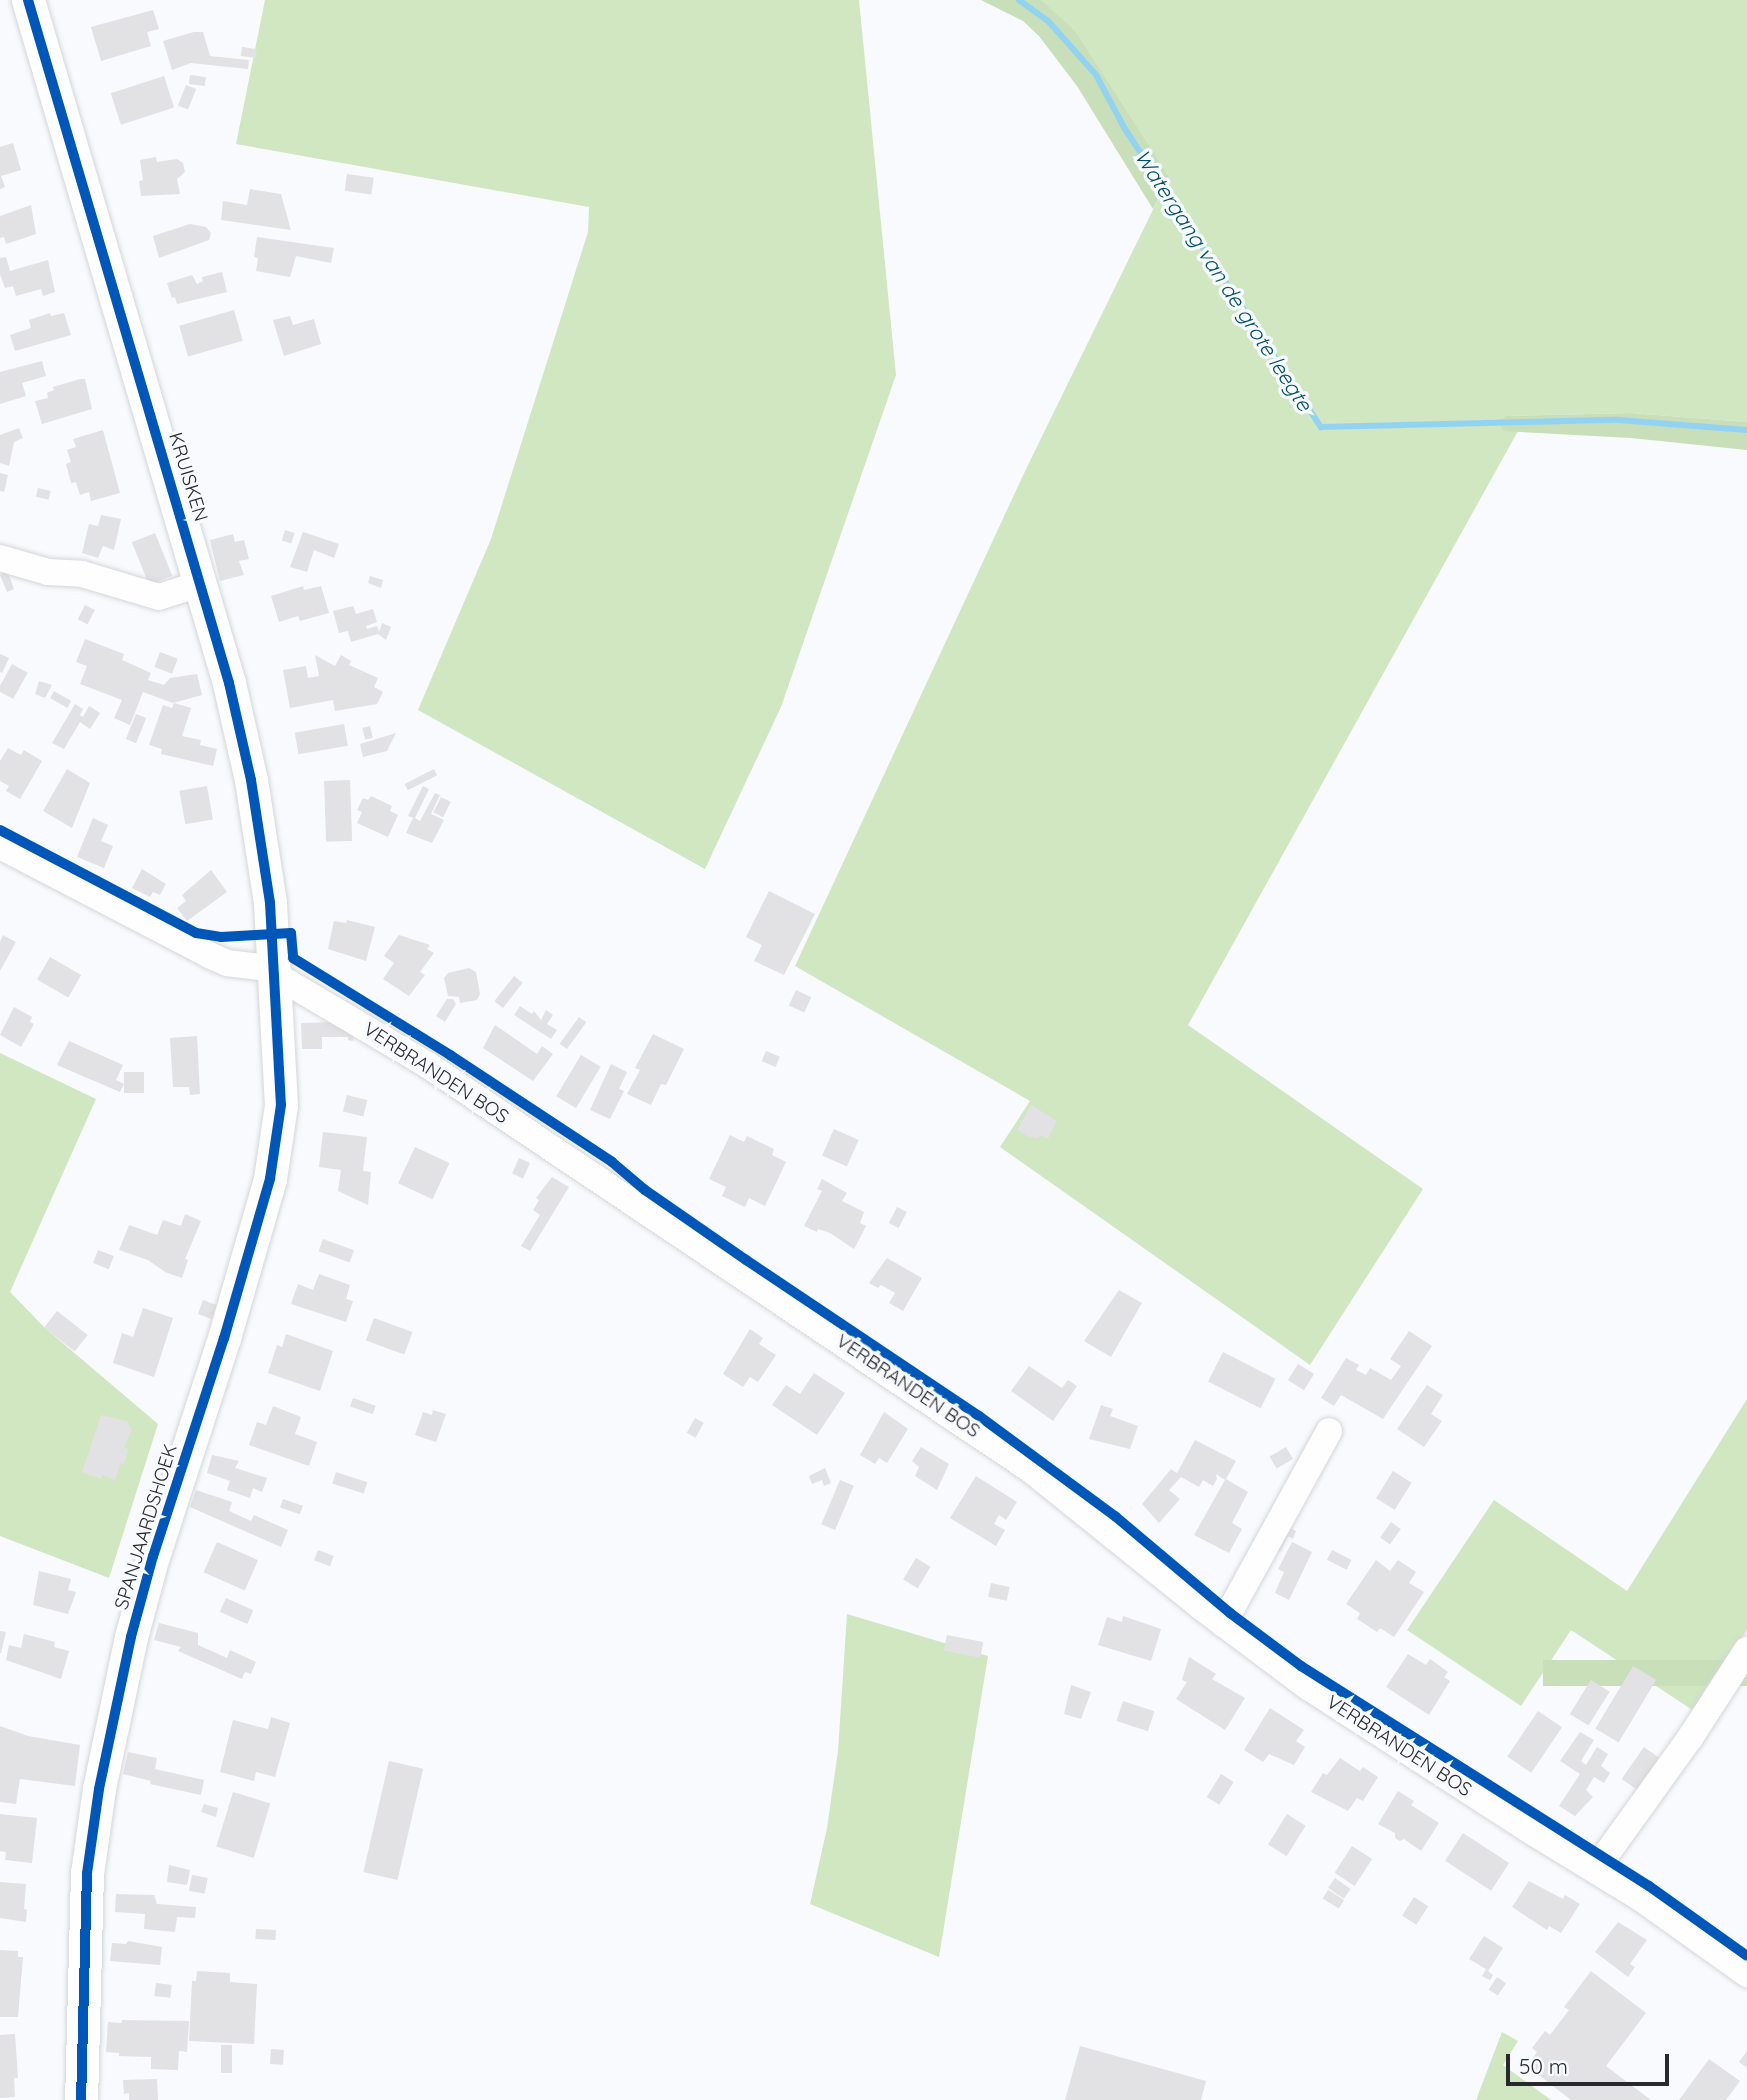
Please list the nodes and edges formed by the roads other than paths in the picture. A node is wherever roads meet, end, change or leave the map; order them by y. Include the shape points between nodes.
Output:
1 (28, 0) edge
2 (0, 558) edge
3 (201, 583) junction
4 (0, 846) edge
5 (274, 973) junction
6 (1329, 1431) dead end
7 (1223, 1624) junction
8 (1747, 1650) edge
9 (1595, 1870) junction
10 (1747, 1974) edge
11 (81, 2100) edge

1 - 3 street, KRUISKEN
2 - 3 street via 48,572 82,574 159,597
3 - 5 street, KRUISKEN via 251,780 270,903
4 - 5 street via 209,955
5 - 7 street, VERBRANDEN BOS via 426,1064 945,1410 1031,1470
5 - 11 street, SPANJAARDSHOEK via 281,1105 270,1179 153,1556 99,1789 87,1873
6 - 7 street
7 - 9 street, VERBRANDEN BOS via 1308,1687
8 - 9 street
9 - 10 street, VERBRANDEN BOS

